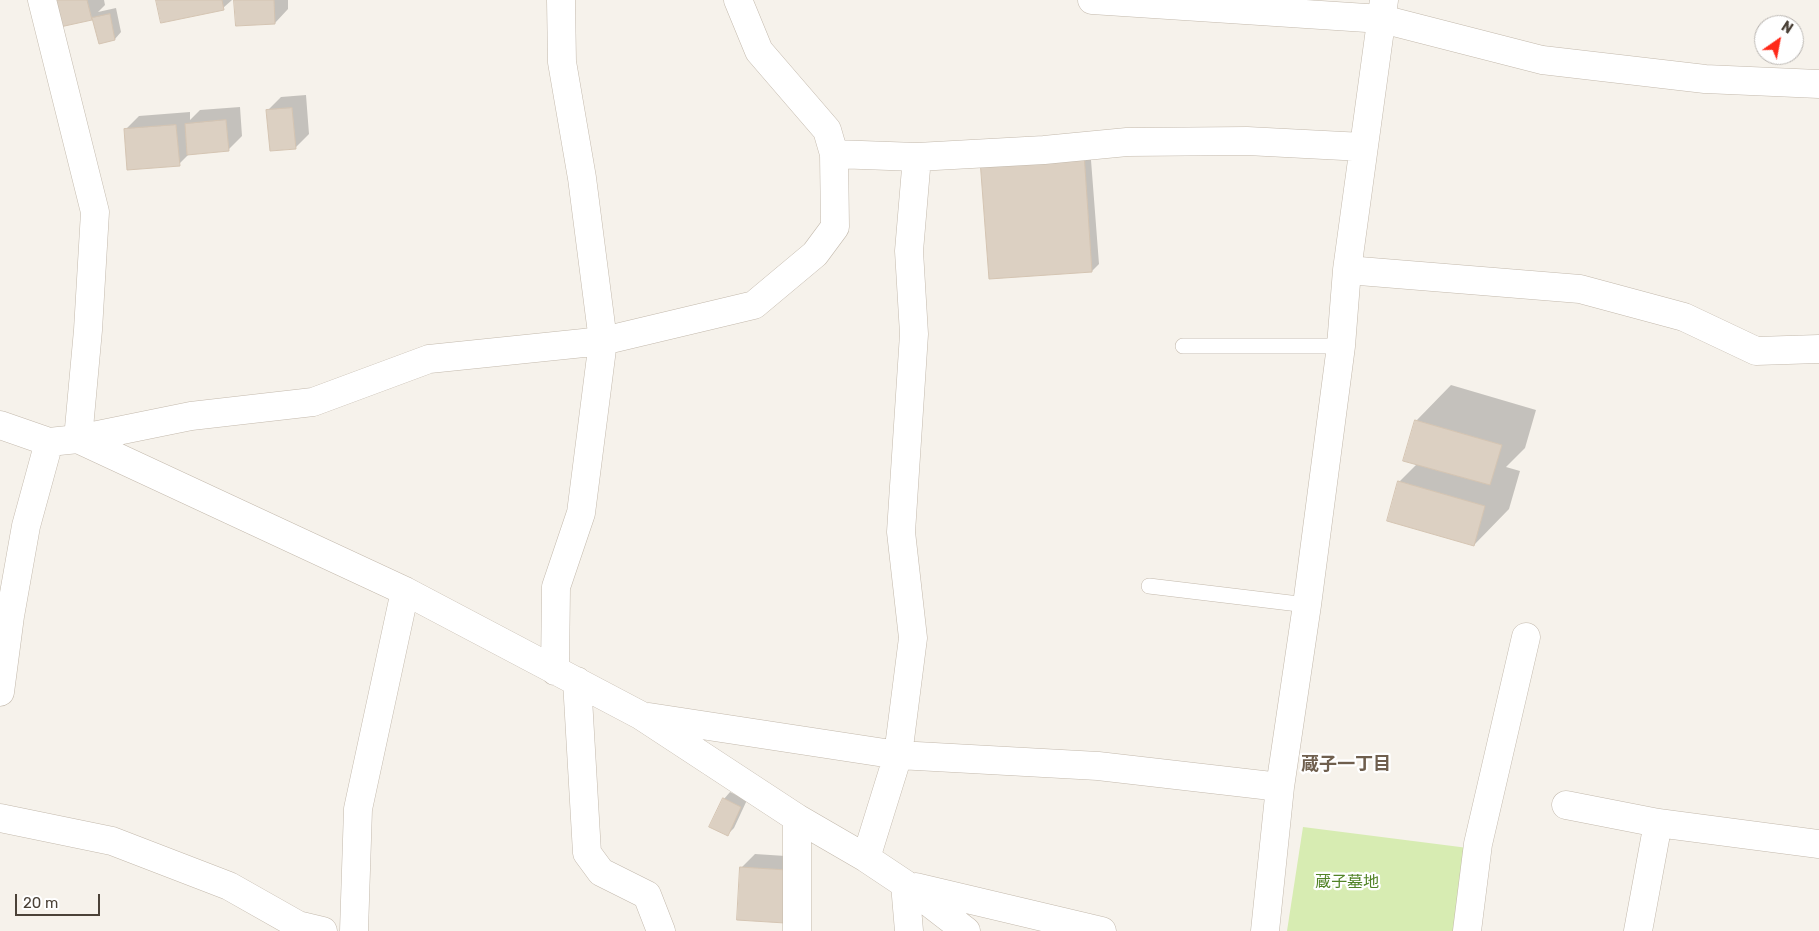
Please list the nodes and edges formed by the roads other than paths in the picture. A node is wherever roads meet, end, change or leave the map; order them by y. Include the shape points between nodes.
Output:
1 (42, 0) edge
2 (561, 0) edge
3 (738, 0) edge
4 (1092, 0) edge
5 (1383, 10) edge
6 (1819, 84) edge
7 (1363, 147) junction
8 (834, 154) junction
9 (918, 157) junction
10 (1347, 270) junction
11 (602, 341) junction
12 (1183, 346) dead end
13 (1341, 346) junction
14 (1819, 349) edge
15 (0, 425) edge
16 (78, 440) junction
17 (50, 442) junction
18 (1149, 586) dead end
19 (405, 590) junction
20 (1306, 605) junction
21 (1526, 637) dead end
22 (566, 676) junction
23 (0, 692) edge
24 (640, 715) junction
25 (898, 755) junction
26 (1280, 786) junction
27 (1566, 805) dead end
28 (0, 818) edge
29 (796, 818) junction
30 (1658, 823) junction
31 (1819, 844) edge
32 (866, 858) junction
33 (905, 884) junction
34 (323, 931) edge
35 (354, 931) edge
36 (661, 931) edge
37 (797, 931) edge
38 (909, 931) edge
39 (966, 931) edge
40 (1102, 931) edge
41 (1264, 931) edge
42 (1467, 931) edge
43 (1638, 931) edge

1 - 16 street via 95,212
2 - 11 street via 562,62 582,178
3 - 8 street via 759,51 827,130
4 - 5 street
5 - 6 street via 1542,60 1705,79
5 - 7 street
7 - 9 street via 1247,141 1127,142
7 - 10 street
8 - 9 street
8 - 11 street via 835,227 815,254 754,305
9 - 25 street via 909,252 914,334 901,532 913,638
10 - 13 street
10 - 14 street via 1580,289 1684,317 1756,351
11 - 16 street via 429,359 313,402 191,416
11 - 22 street via 582,513 556,587
12 - 13 lane
13 - 20 street
15 - 17 street
16 - 17 street
16 - 19 street
17 - 23 street via 26,526
18 - 20 lane
19 - 22 street
19 - 35 street via 358,809
20 - 26 street
21 - 42 street via 1478,844
22 - 24 street
22 - 36 street via 586,853 601,872 647,895
24 - 25 street
24 - 29 street
25 - 26 street via 1098,766
25 - 32 street
26 - 41 street
27 - 30 street
28 - 34 street via 112,841 230,886 298,925
29 - 32 street
29 - 37 street
30 - 31 street
30 - 43 street
32 - 33 street
33 - 38 street
33 - 39 street
33 - 40 street

